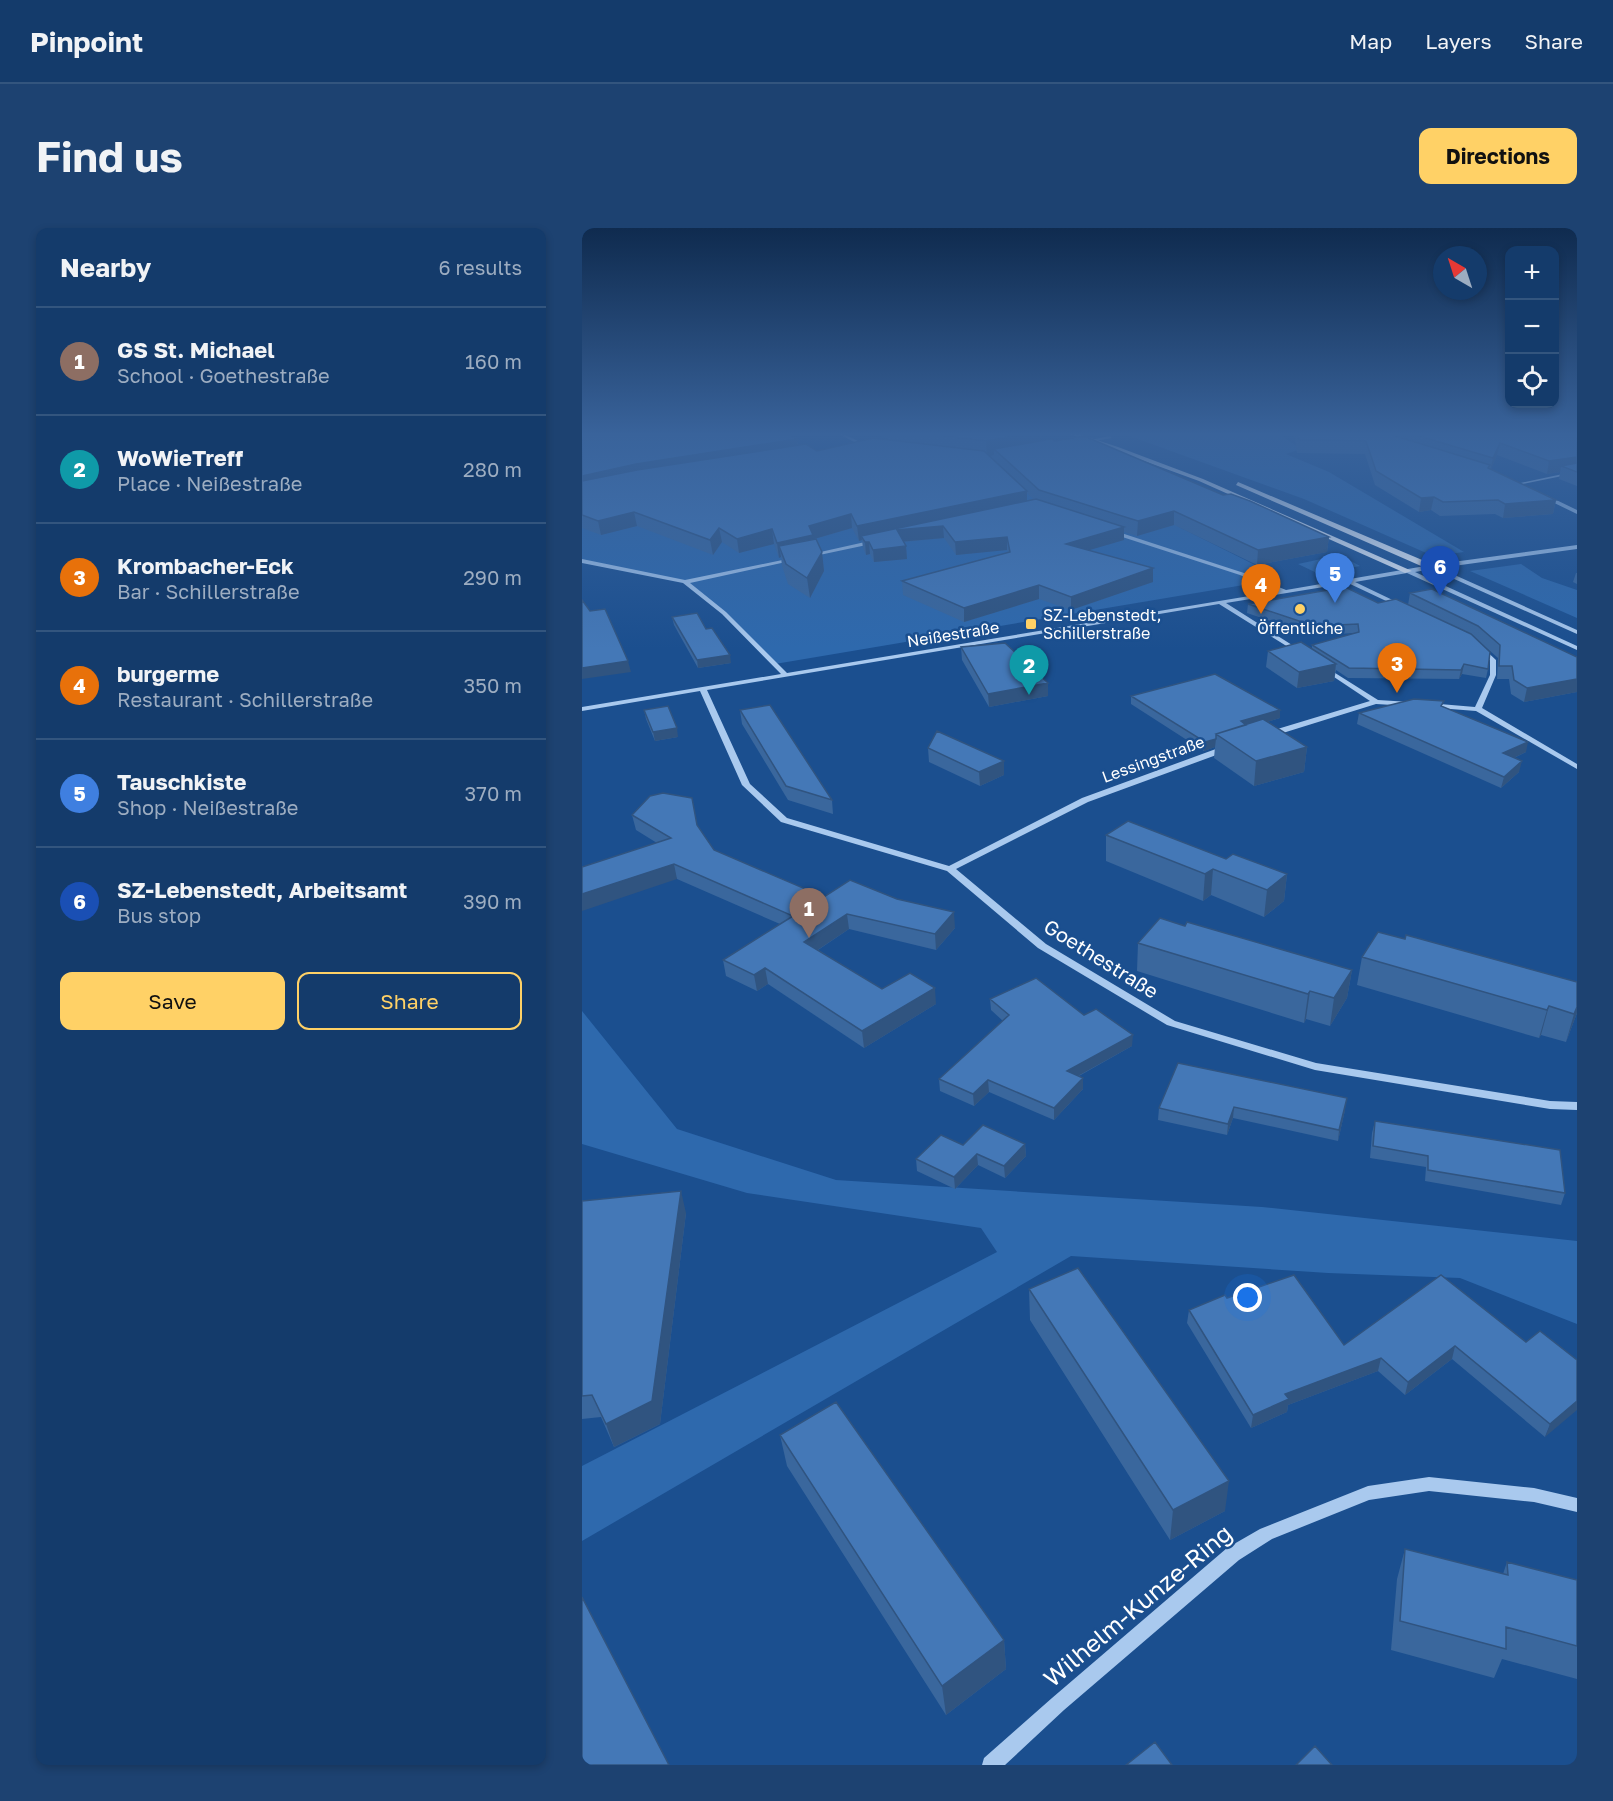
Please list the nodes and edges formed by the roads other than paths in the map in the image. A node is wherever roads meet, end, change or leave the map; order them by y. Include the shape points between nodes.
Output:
1 (1262, 506) edge
2 (1289, 506) edge
3 (1101, 528) edge
4 (879, 541) edge
5 (1577, 548) edge
6 (582, 561) edge
7 (1431, 567) junction
8 (1408, 571) junction
9 (1349, 581) junction
10 (685, 582) junction
11 (1288, 592) junction
12 (1221, 603) junction
13 (1410, 611) edge
14 (1577, 632) edge
15 (1472, 641) edge
16 (1577, 648) edge
17 (1305, 656) edge
18 (1314, 662) edge
19 (785, 674) junction
20 (702, 688) junction
21 (1376, 702) junction
22 (582, 709) edge
23 (1478, 709) junction
24 (1257, 738) edge
25 (1238, 744) edge
26 (1577, 767) edge
27 (950, 870) junction
28 (1577, 1106) edge
29 (1577, 1505) edge
30 (991, 1765) edge

1 - 8 main road
2 - 7 main road
3 - 11 street
4 - 10 street
5 - 7 street, Neißestraße
6 - 10 street
7 - 8 street, Neißestraße
7 - 14 street
8 - 9 street, Neißestraße
8 - 16 street
9 - 11 street, Neißestraße
9 - 13 street
10 - 19 street via 724,613
11 - 12 street, Neißestraße
12 - 17 street
12 - 19 street, Neißestraße
15 - 23 street via 1493,660 1493,675
18 - 21 street
19 - 20 street, Neißestraße
20 - 22 street, Neißestraße
20 - 27 street, Goethestraße via 746,785 784,820
21 - 23 street
21 - 24 street
23 - 26 street
25 - 27 street, Lessingstraße via 1084,800
27 - 28 street, Goethestraße via 1042,946 1171,1023 1315,1066 1550,1105
29 - 30 street, Wilhelm-Kunze-Ring via 1534,1495 1429,1484 1368,1493 1266,1534 1233,1554

